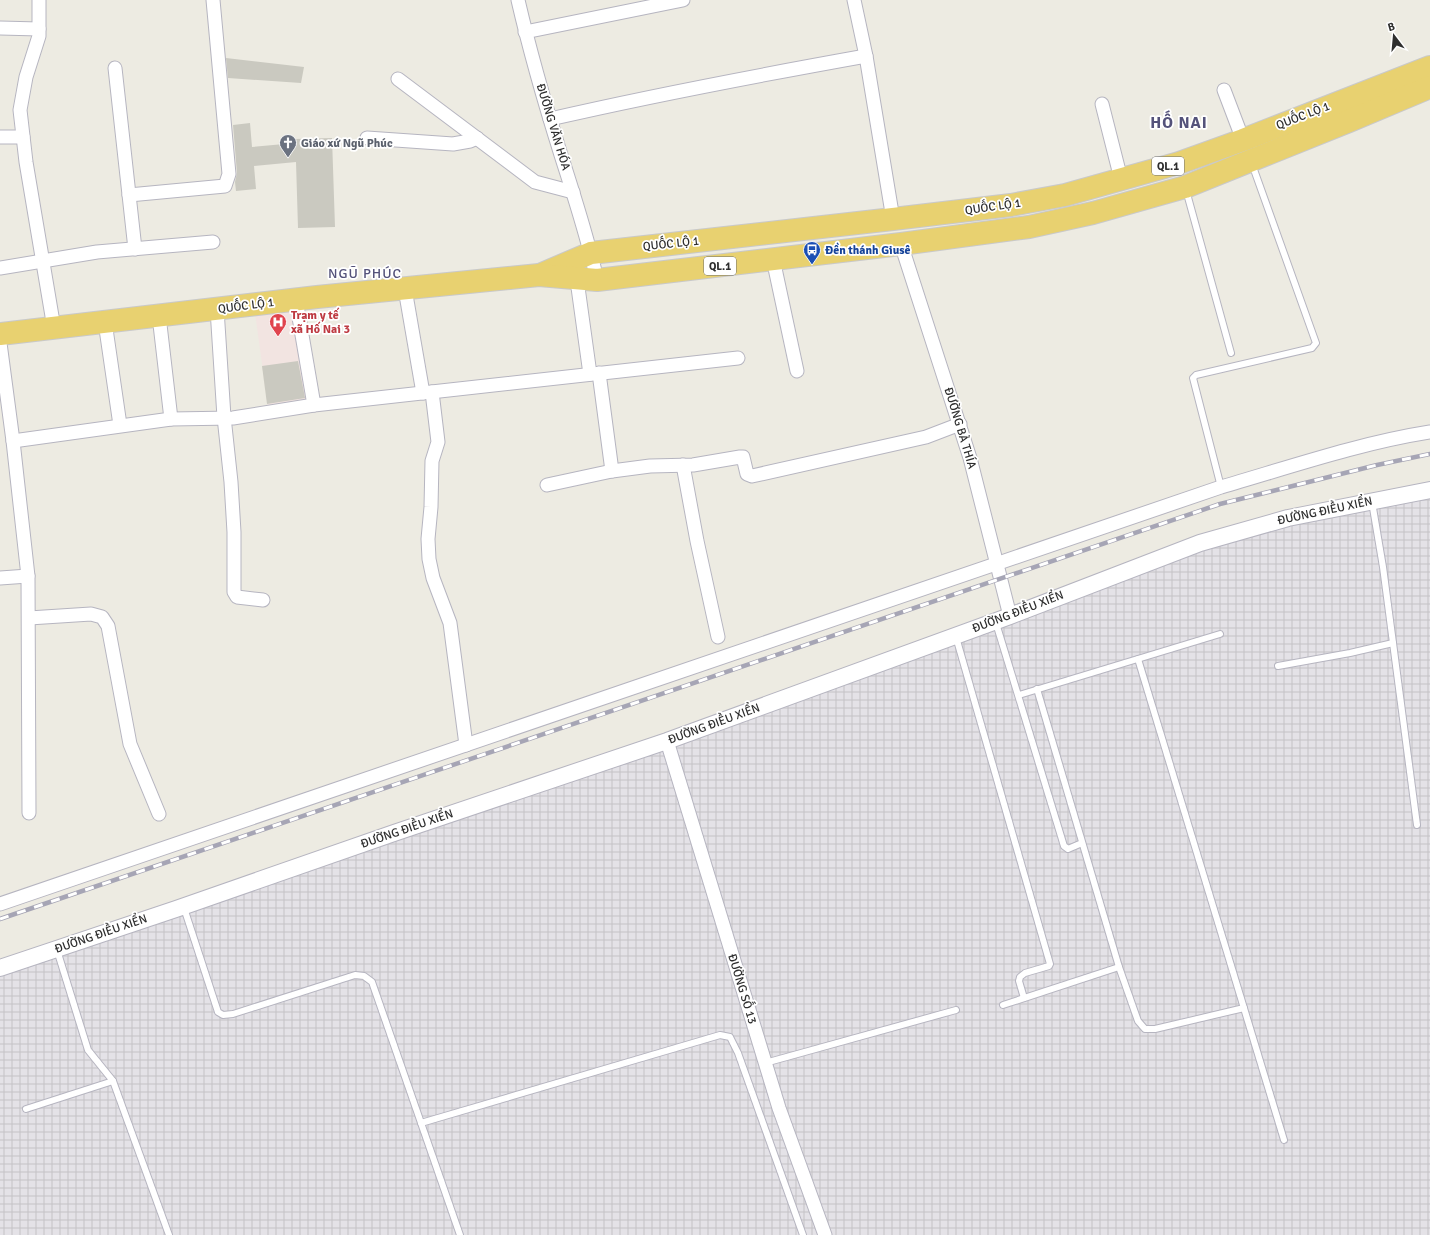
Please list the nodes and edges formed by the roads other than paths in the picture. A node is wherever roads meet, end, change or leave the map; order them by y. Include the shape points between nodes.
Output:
1 (39, 0) edge
2 (213, 0) edge
3 (518, 0) edge
4 (683, 0) edge
5 (854, 0) edge
6 (0, 28) edge
7 (39, 29) junction
8 (525, 32) junction
9 (866, 56) junction
10 (1430, 67) edge
11 (115, 68) dead end
12 (398, 79) dead end
13 (1430, 87) edge
14 (1224, 90) dead end
15 (1102, 104) dead end
16 (550, 120) junction
17 (0, 137) edge
18 (24, 137) junction
19 (367, 138) dead end
20 (477, 138) junction
21 (1243, 140) junction
22 (1251, 160) junction
23 (1121, 179) junction
24 (1185, 187) junction
25 (573, 192) junction
26 (129, 195) junction
27 (893, 220) junction
28 (213, 242) dead end
29 (901, 244) junction
30 (135, 249) junction
31 (773, 259) junction
32 (43, 261) junction
33 (0, 268) edge
34 (585, 268) junction
35 (405, 289) junction
36 (296, 300) junction
37 (217, 309) junction
38 (159, 316) junction
39 (105, 322) junction
40 (54, 328) junction
41 (0, 334) edge
42 (0, 343) edge
43 (1231, 352) dead end
44 (738, 358) dead end
45 (797, 371) dead end
46 (594, 374) junction
47 (427, 393) junction
48 (4, 404) edge
49 (314, 405) junction
50 (224, 417) junction
51 (171, 419) junction
52 (960, 424) junction
53 (120, 425) junction
54 (1430, 432) edge
55 (13, 441) junction
56 (683, 465) junction
57 (612, 471) junction
58 (547, 485) dead end
59 (1222, 487) junction
60 (1430, 490) edge
61 (1372, 501) junction
62 (996, 564) junction
63 (28, 576) junction
64 (0, 578) edge
65 (264, 600) dead end
66 (29, 618) junction
67 (1002, 618) junction
68 (1220, 634) dead end
69 (956, 636) junction
70 (718, 637) dead end
71 (1393, 643) junction
72 (1138, 658) junction
73 (1278, 666) dead end
74 (1037, 689) junction
75 (1019, 695) junction
76 (667, 741) junction
77 (466, 745) junction
78 (29, 813) dead end
79 (159, 814) dead end
80 (1417, 825) dead end
81 (1082, 843) junction
82 (0, 904) edge
83 (183, 906) junction
84 (57, 950) junction
85 (1119, 967) junction
86 (0, 968) edge
87 (1024, 998) junction
88 (1003, 1005) dead end
89 (1244, 1008) junction
90 (956, 1010) dead end
91 (765, 1063) junction
92 (113, 1081) junction
93 (26, 1109) dead end
94 (421, 1123) junction
95 (1284, 1140) dead end
96 (169, 1235) edge
97 (460, 1235) edge
98 (803, 1235) edge
99 (825, 1235) edge

1 - 7 street
2 - 26 street via 229,174 225,186
3 - 8 street, ĐƯỜNG VĂN HÓA
4 - 8 street
5 - 9 street
6 - 7 street
7 - 18 street via 20,110
8 - 16 street, ĐƯỜNG VĂN HÓA
9 - 16 street via 605,106
9 - 27 street
10 - 21 highway, QUỐC LỘ 1 / QL.1
11 - 26 street
12 - 20 street
13 - 22 highway, QUỐC LỘ 1 / QL.1
14 - 21 street
15 - 23 street
16 - 25 street, ĐƯỜNG VĂN HÓA
17 - 18 street
18 - 32 street
19 - 20 street via 453,144
20 - 25 street via 535,182
21 - 23 highway, QUỐC LỘ 1 / QL.1 via 1179,163
22 - 24 highway, QUỐC LỘ 1 / QL.1
22 - 59 lane via 1316,343 1312,348 1196,375 1193,378
23 - 27 highway, QUỐC LỘ 1 / QL.1 via 1065,196
24 - 29 highway, QUỐC LỘ 1 / QL.1 via 1093,213 1029,227
24 - 43 lane
25 - 34 street, ĐƯỜNG VĂN HÓA
26 - 30 street
27 - 29 highway
27 - 34 highway, QUỐC LỘ 1 / QL.1
28 - 30 street
29 - 31 highway, QUỐC LỘ 1 / QL.1
29 - 52 street, ĐƯỜNG BÀ THÍA
30 - 32 street via 96,252
31 - 34 highway, QUỐC LỘ 1 / QL.1
31 - 45 street
32 - 33 street
32 - 40 street
34 - 35 highway, QUỐC LỘ 1 / QL.1
34 - 46 street, ĐƯỜNG VĂN HÓA
35 - 36 highway, QUỐC LỘ 1 / QL.1
35 - 47 street
36 - 37 highway, QUỐC LỘ 1 / QL.1
36 - 49 street
37 - 38 highway, QUỐC LỘ 1 / QL.1
37 - 50 street
38 - 39 highway, QUỐC LỘ 1 / QL.1
38 - 51 street
39 - 40 highway, QUỐC LỘ 1 / QL.1
39 - 53 street
40 - 41 highway, QUỐC LỘ 1 / QL.1
42 - 48 street
44 - 46 street
46 - 47 street
46 - 57 street, ĐƯỜNG VĂN HÓA
47 - 49 street
47 - 77 street via 438,442 432,461 429,559 433,578 450,623
48 - 55 street
49 - 50 street via 233,418
50 - 51 street
50 - 65 street via 234,532 234,592 237,598
51 - 53 street
52 - 56 street via 926,437 752,476 747,474 743,457
52 - 62 street, ĐƯỜNG BÀ THÍA
53 - 55 street
54 - 59 street via 1332,455
55 - 63 street
56 - 57 street
56 - 70 street
57 - 58 street
59 - 62 street
60 - 61 street, ĐƯỜNG ĐIỀU XIỂN
61 - 67 street, ĐƯỜNG ĐIỀU XIỂN via 1288,518 1200,543
61 - 71 lane
62 - 67 street, ĐƯỜNG BÀ THÍA
62 - 77 street
63 - 64 street
63 - 66 street
66 - 78 street
66 - 79 street via 91,614 102,617 108,626 130,744
67 - 69 street, ĐƯỜNG ĐIỀU XIỂN
67 - 75 lane
68 - 72 lane
69 - 76 street, ĐƯỜNG ĐIỀU XIỂN
69 - 87 lane via 1050,964 1020,977
71 - 73 lane
71 - 80 lane
72 - 74 lane
72 - 89 lane
74 - 75 lane
74 - 81 lane
75 - 81 lane via 1064,846 1068,849
76 - 83 street, ĐƯỜNG ĐIỀU XIỂN
76 - 91 street, ĐƯỜNG SỐ 13
77 - 82 street
81 - 85 lane
83 - 84 street, ĐƯỜNG ĐIỀU XIỂN
83 - 94 lane via 218,1012 223,1015 355,975 364,976 372,982
84 - 86 street, ĐƯỜNG ĐIỀU XIỂN
84 - 92 lane via 88,1050
85 - 87 lane
85 - 89 lane via 1138,1021 1145,1029 1155,1029
87 - 88 lane
89 - 95 lane
90 - 91 lane
91 - 99 street, ĐƯỜNG SỐ 13
92 - 93 lane
92 - 96 lane
94 - 97 lane
94 - 98 lane via 720,1035 730,1037

